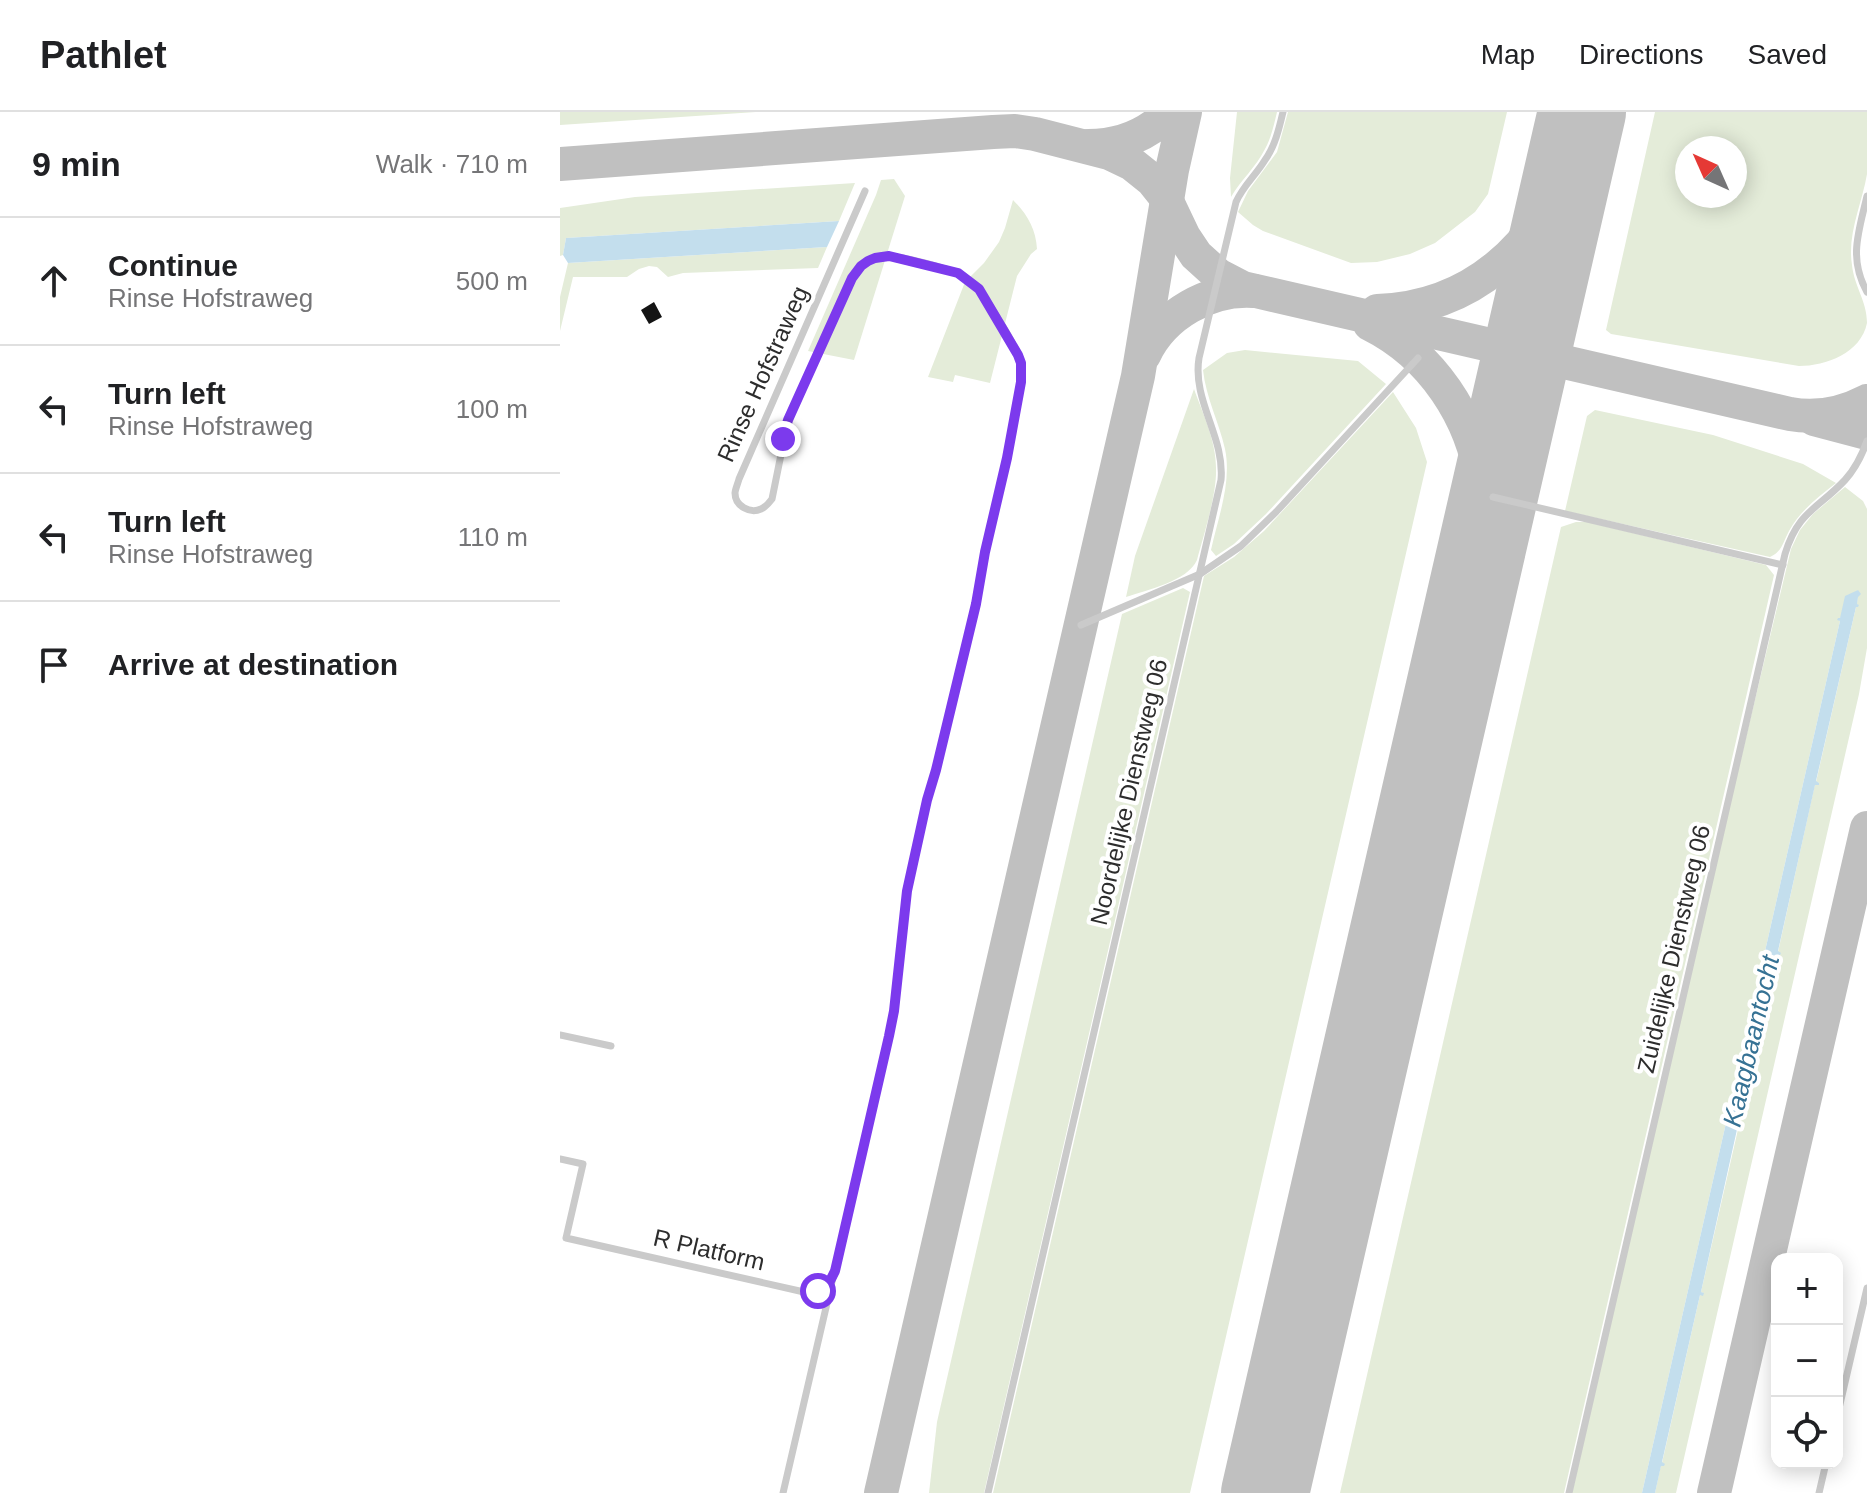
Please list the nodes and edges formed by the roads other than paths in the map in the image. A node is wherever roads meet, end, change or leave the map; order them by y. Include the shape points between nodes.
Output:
1 (1283, 112) edge
2 (865, 191) dead end
3 (1867, 196) edge
4 (1867, 292) edge
5 (1418, 358) dead end
6 (1867, 441) edge
7 (1493, 497) dead end
8 (1783, 565) junction
9 (1200, 574) junction
10 (1081, 625) dead end
11 (560, 1035) edge
12 (611, 1046) dead end
13 (560, 1159) edge
14 (835, 1271) junction
15 (1867, 1288) edge
16 (1842, 1397) edge
17 (1825, 1469) edge
18 (783, 1493) edge
19 (988, 1493) edge
20 (1569, 1493) edge
21 (1819, 1493) edge

1 - 9 lane, Noordelijke Dienstweg 06 via 1268,156 1236,202 1199,358 1199,388 1219,447 1221,470
2 - 14 lane, Rinse Hofstraweg via 739,479 739,504 754,511 772,499 788,420 852,278 868,261 895,257 965,277 979,289 1014,346 1022,374 976,604 907,891 889,1036
3 - 4 lane via 1855,257
5 - 9 lane via 1259,530
6 - 8 lane, Zuidelijke Dienstweg 06 via 1847,477 1799,523
7 - 8 lane
8 - 20 lane, Zuidelijke Dienstweg 06
9 - 10 lane
9 - 19 lane, Noordelijke Dienstweg 06
11 - 12 lane
13 - 14 lane, R Platform via 583,1164 566,1238 804,1292 823,1288
14 - 18 lane, Rinse Hofstraweg
15 - 16 lane
17 - 21 lane

